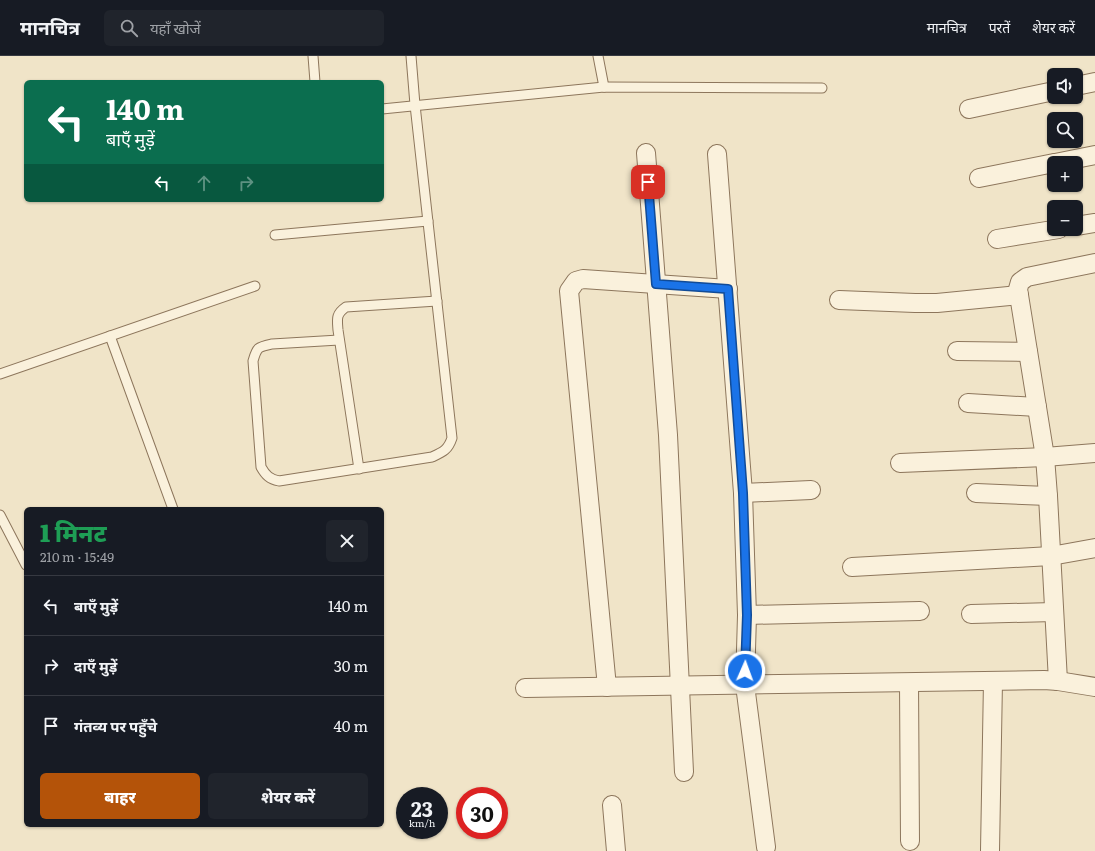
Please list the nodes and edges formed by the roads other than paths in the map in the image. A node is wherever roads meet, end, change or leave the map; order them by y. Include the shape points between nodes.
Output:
1 (313, 56) edge
2 (411, 56) edge
3 (598, 56) edge
4 (315, 80) edge
5 (1095, 82) edge
6 (1083, 85) edge
7 (604, 87) junction
8 (822, 88) dead end
9 (1047, 92) edge
10 (415, 106) junction
11 (384, 108) edge
12 (969, 109) dead end
13 (646, 153) dead end
14 (717, 154) dead end
15 (1095, 155) edge
16 (1083, 157) edge
17 (1047, 164) edge
18 (979, 178) dead end
19 (428, 220) junction
20 (1095, 223) edge
21 (1083, 225) edge
22 (1047, 231) edge
23 (275, 235) dead end
24 (997, 239) dead end
25 (1095, 263) edge
26 (656, 284) junction
27 (255, 286) dead end
28 (728, 289) junction
29 (1019, 295) junction
30 (839, 300) dead end
31 (437, 301) junction
32 (110, 336) junction
33 (339, 340) junction
34 (957, 351) dead end
35 (1028, 352) junction
36 (0, 374) edge
37 (968, 403) dead end
38 (1037, 408) junction
39 (1095, 453) edge
40 (1045, 457) junction
41 (900, 464) dead end
42 (359, 469) junction
43 (811, 490) dead end
44 (743, 493) junction
45 (976, 493) dead end
46 (1048, 496) junction
47 (171, 507) edge
48 (0, 515) edge
49 (1095, 548) edge
50 (1051, 556) junction
51 (24, 561) edge
52 (852, 567) dead end
53 (920, 611) dead end
54 (1054, 612) junction
55 (971, 614) dead end
56 (747, 615) junction
57 (993, 681) junction
58 (1058, 681) junction
59 (909, 682) junction
60 (745, 685) junction
61 (679, 686) junction
62 (607, 687) junction
63 (1095, 687) edge
64 (525, 688) dead end
65 (684, 772) dead end
66 (612, 805) dead end
67 (910, 841) dead end
68 (766, 847) dead end
69 (616, 851) edge
70 (990, 851) edge

1 - 4 lane
2 - 10 lane
3 - 7 lane
5 - 6 street
7 - 8 lane
7 - 10 lane
9 - 12 street
10 - 11 lane
10 - 19 lane
13 - 26 street
14 - 28 street
15 - 16 street
17 - 18 street
19 - 23 lane
19 - 31 lane
20 - 21 street
22 - 24 street
25 - 29 street via 1027,277 1020,282
26 - 28 street
26 - 61 street via 668,435
26 - 62 street via 583,279 576,281 569,291
27 - 32 lane
28 - 44 street
29 - 30 street via 937,303
29 - 35 street
31 - 33 lane via 346,307 339,312 337,319
31 - 42 lane via 452,438 450,446 432,458
32 - 36 lane
32 - 47 lane
33 - 42 lane
33 - 42 lane via 272,344 256,351 254,361 261,467 271,479 279,481
34 - 35 street
35 - 38 street
37 - 38 street
38 - 40 street
39 - 40 street
40 - 41 street
40 - 46 street
43 - 44 street
44 - 56 street
45 - 46 street
46 - 50 street
48 - 51 lane
49 - 50 street
50 - 52 street
50 - 54 street
53 - 56 street
54 - 55 street
54 - 58 street
56 - 60 street
57 - 58 street
57 - 59 street
57 - 70 street
58 - 63 street
59 - 60 street
59 - 67 street
60 - 61 street
60 - 68 street
61 - 62 street
61 - 65 street
62 - 64 street
66 - 69 street

